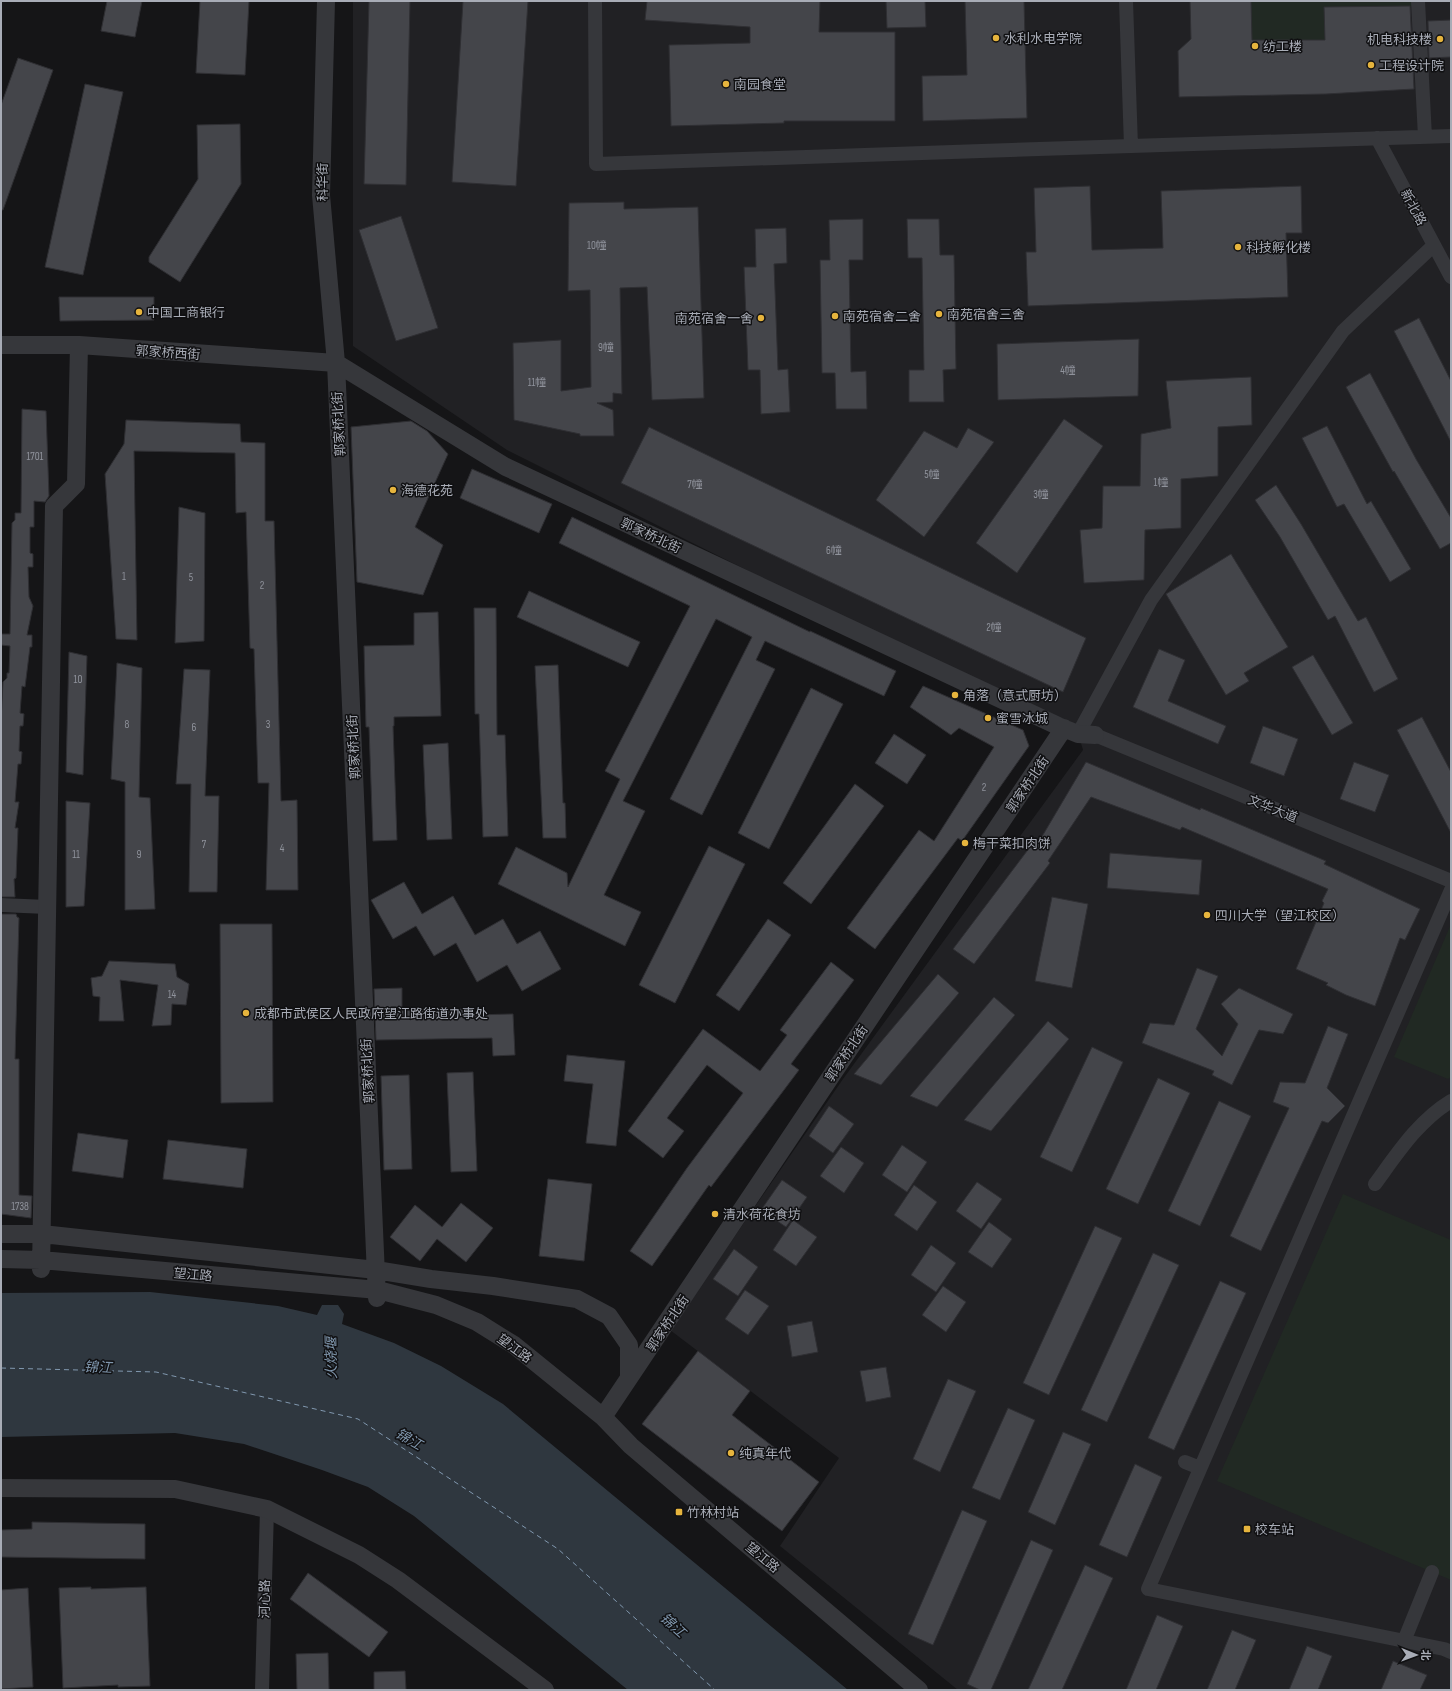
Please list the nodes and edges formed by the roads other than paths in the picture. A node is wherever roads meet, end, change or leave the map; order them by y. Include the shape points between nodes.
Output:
1 (326, 1) edge
2 (595, 1) edge
3 (1126, 1) edge
4 (1418, 1) edge
5 (1451, 136) edge
6 (1425, 137) junction
7 (1377, 138) junction
8 (1131, 146) junction
9 (1434, 245) junction
10 (1451, 277) edge
11 (1, 345) edge
12 (78, 346) junction
13 (336, 363) junction
14 (1079, 732) junction
15 (1451, 881) edge
16 (1451, 890) edge
17 (1, 905) edge
18 (48, 907) junction
19 (1451, 1101) edge
20 (1374, 1184) dead end
21 (1, 1234) edge
22 (42, 1234) junction
23 (1, 1259) edge
24 (41, 1265) junction
25 (376, 1270) junction
26 (377, 1294) junction
27 (629, 1378) junction
28 (603, 1417) junction
29 (1185, 1462) dead end
30 (1200, 1468) junction
31 (1, 1488) edge
32 (266, 1509) junction
33 (1432, 1572) dead end
34 (1404, 1641) junction
35 (1451, 1652) edge
36 (262, 1690) edge
37 (546, 1690) edge
38 (919, 1690) edge

1 - 13 street, 科华街 via 321,195
2 - 8 street via 596,164
3 - 8 street
4 - 6 street
5 - 6 street
6 - 7 street
7 - 8 street
7 - 9 street, 新北路
9 - 10 street, 新北路
9 - 14 street via 1344,331 1152,600
11 - 12 street, 郭家桥西街
12 - 13 street, 郭家桥西街
12 - 18 street via 76,484 54,506
13 - 14 street, 郭家桥北街 via 506,467
13 - 25 street, 郭家桥北街
14 - 15 street, 文华大道
14 - 27 street, 郭家桥北街
16 - 30 street
17 - 18 street
18 - 22 street
19 - 20 street via 1413,1132
21 - 22 street, 望江路
22 - 24 street
22 - 25 street, 望江路
23 - 24 street, 望江路
24 - 26 street, 望江路
25 - 26 street, 郭家桥北街
25 - 27 street, 望江路 via 578,1299 609,1316 630,1345
26 - 28 street, 望江路 via 436,1305 477,1322 514,1345
27 - 28 street, 郭家桥北街
28 - 38 street, 望江路 via 631,1446
29 - 30 street
30 - 34 street via 1148,1589
31 - 32 street via 175,1489
32 - 36 street, 河心路
32 - 37 street via 359,1555 398,1580
33 - 34 street
34 - 35 street

